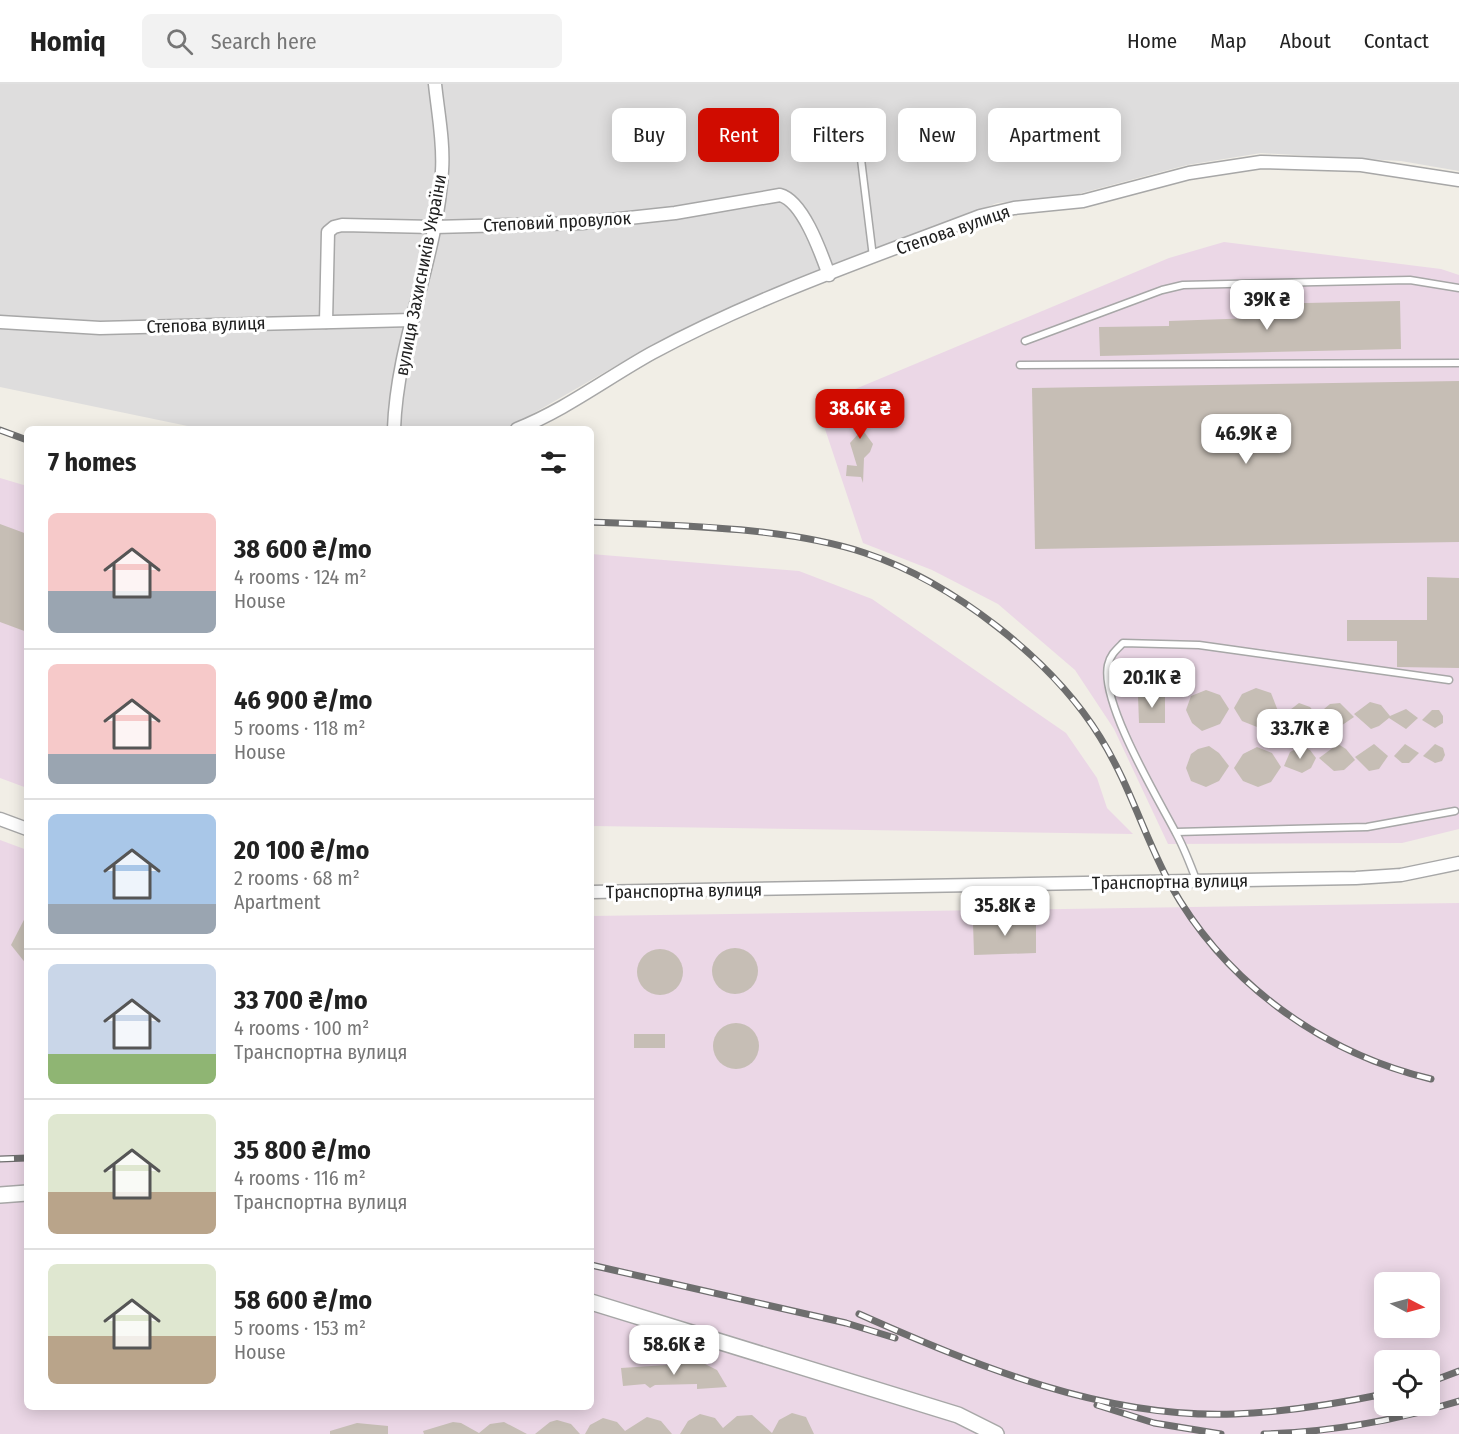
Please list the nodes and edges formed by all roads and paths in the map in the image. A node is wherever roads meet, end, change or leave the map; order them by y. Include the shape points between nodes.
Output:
1 (435, 84) edge
2 (861, 162) edge
3 (1459, 180) edge
4 (434, 227) junction
5 (873, 257) junction
6 (829, 275) junction
7 (1459, 288) edge
8 (412, 320) junction
9 (0, 322) edge
10 (326, 322) junction
11 (1025, 341) dead end
12 (1459, 363) edge
13 (1020, 365) dead end
14 (394, 426) edge
15 (524, 426) edge
16 (1449, 680) dead end
17 (1455, 811) dead end
18 (0, 819) edge
19 (24, 828) edge
20 (1176, 832) junction
21 (1459, 863) edge
22 (1197, 882) junction
23 (594, 892) edge
24 (24, 1193) edge
25 (0, 1195) edge
26 (594, 1303) edge
27 (996, 1434) edge

1 - 4 street, вулиця Захисників України via 442,171
2 - 5 lane
3 - 5 street, Степова вулиця via 1361,165 1229,165 1083,201 1014,208 980,216
4 - 6 street, Степовий провулок via 582,224 780,195 795,203
4 - 8 street, вулиця Захисників України
4 - 10 street, Степовий провулок via 334,226 328,232
5 - 6 street, Степова вулиця
6 - 15 street, Степова вулиця via 653,353
7 - 11 lane via 1410,280 1183,285
8 - 10 street, Степова вулиця
8 - 14 street, вулиця Захисників України
9 - 10 street, Степова вулиця via 100,328
12 - 13 lane
16 - 20 lane via 1198,645 1123,643 1113,652 1108,666 1108,685 1132,748
17 - 20 lane via 1367,827
18 - 19 street
20 - 22 lane
21 - 22 street, Транспортна вулиця via 1401,875
22 - 23 street, Транспортна вулиця
24 - 25 street
26 - 27 street via 958,1415

